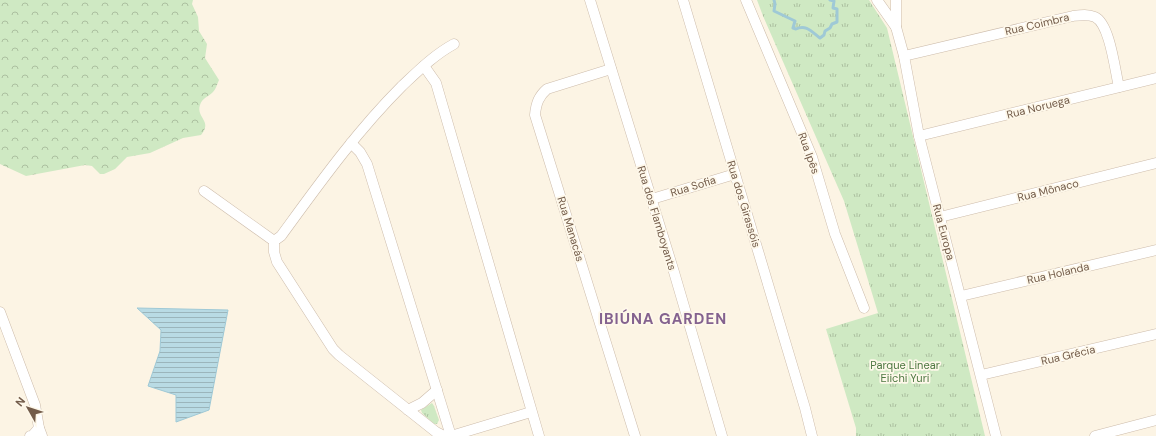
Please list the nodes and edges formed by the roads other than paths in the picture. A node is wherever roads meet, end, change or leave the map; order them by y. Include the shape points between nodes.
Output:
1 (590, 0) edge
2 (683, 0) edge
3 (746, 0) edge
4 (877, 0) edge
5 (896, 0) edge
6 (896, 27) junction
7 (454, 44) dead end
8 (904, 56) junction
9 (424, 66) junction
10 (611, 69) junction
11 (1156, 78) edge
12 (1119, 88) junction
13 (919, 136) junction
14 (351, 143) junction
15 (1156, 163) edge
16 (735, 174) junction
17 (204, 191) dead end
18 (652, 199) junction
19 (940, 217) junction
20 (274, 241) junction
21 (1156, 250) edge
22 (961, 296) junction
23 (864, 308) dead end
24 (0, 312) edge
25 (1156, 334) edge
26 (981, 375) junction
27 (437, 390) junction
28 (408, 410) junction
29 (531, 412) junction
30 (1156, 420) edge
31 (41, 432) edge
32 (30, 436) edge
33 (451, 436) edge
34 (538, 436) edge
35 (635, 436) edge
36 (722, 436) edge
37 (812, 436) edge
38 (996, 436) edge
39 (1095, 436) edge

1 - 10 street, Rua dos Flamboyants
2 - 16 street, Rua dos Girassóis
3 - 23 street, Rua Ipês via 812,157 835,234
4 - 6 street, Rua Europa
5 - 6 street, Rua Europa
6 - 8 street, Rua Europa
7 - 9 street
8 - 12 street, Rua Coimbra via 1086,15 1095,17 1107,31
8 - 13 street, Rua Europa
9 - 14 street via 394,94
9 - 29 street via 436,83
10 - 18 street, Rua dos Flamboyants
10 - 35 street, Rua Manacás via 547,89 540,95 535,115
11 - 12 street, Rua Noruega
12 - 13 street, Rua Noruega
13 - 19 street, Rua Europa
14 - 20 street via 281,236
14 - 27 street via 367,164
15 - 19 street, Rua Mônaco
16 - 18 street, Rua Sofia
16 - 37 street, Rua dos Girassóis
17 - 20 street
18 - 36 street, Rua dos Flamboyants
19 - 22 street, Rua Europa
20 - 28 street via 274,252 278,262 333,349
21 - 22 street, Rua Holanda
22 - 26 street, Rua Europa
24 - 31 street via 35,405
25 - 26 street, Rua Grécia
26 - 38 street, Rua Europa
27 - 28 street via 422,403
27 - 33 street
28 - 33 street via 436,432
29 - 33 street
29 - 34 street
30 - 39 street
31 - 32 street

